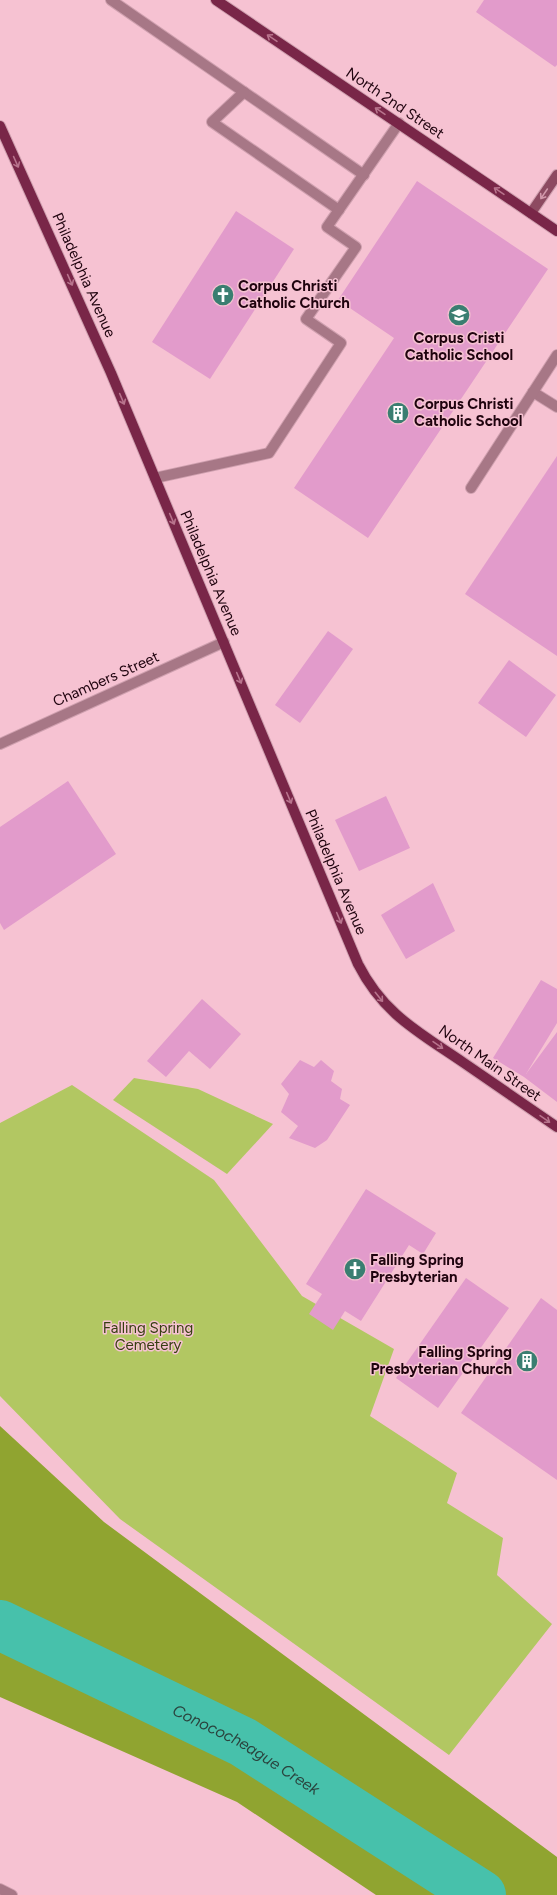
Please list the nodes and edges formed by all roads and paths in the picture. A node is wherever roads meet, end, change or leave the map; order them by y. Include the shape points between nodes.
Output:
1 (111, 0) edge
2 (216, 0) edge
3 (244, 92) junction
4 (399, 123) junction
5 (0, 126) edge
6 (364, 175) junction
7 (557, 175) edge
8 (339, 210) junction
9 (531, 213) junction
10 (557, 230) edge
11 (557, 355) edge
12 (533, 392) junction
13 (557, 407) edge
14 (155, 478) junction
15 (471, 488) dead end
16 (224, 642) junction
17 (0, 744) edge
18 (406, 1023) joint
19 (557, 1127) edge
20 (0, 1889) edge
21 (12, 1895) edge

1 - 3 street
4 -> 2 main road, North 2nd Street
3 - 6 street
3 - 8 street via 212,122
4 - 6 street
9 -> 4 main road, North 2nd Street
5 -> 14 main road, Philadelphia Avenue via 111,373
6 - 8 street
7 -> 9 street
8 - 14 street via 328,227 356,247 306,319 341,343 269,453
9 - 10 main road, North 2nd Street
11 - 12 street
12 - 13 street
12 - 15 street
14 -> 16 main road, Philadelphia Avenue
16 - 17 street, Chambers Street
16 -> 18 main road, Philadelphia Avenue via 358,964 378,997
18 -> 19 main road, North Main Street
20 - 21 street

